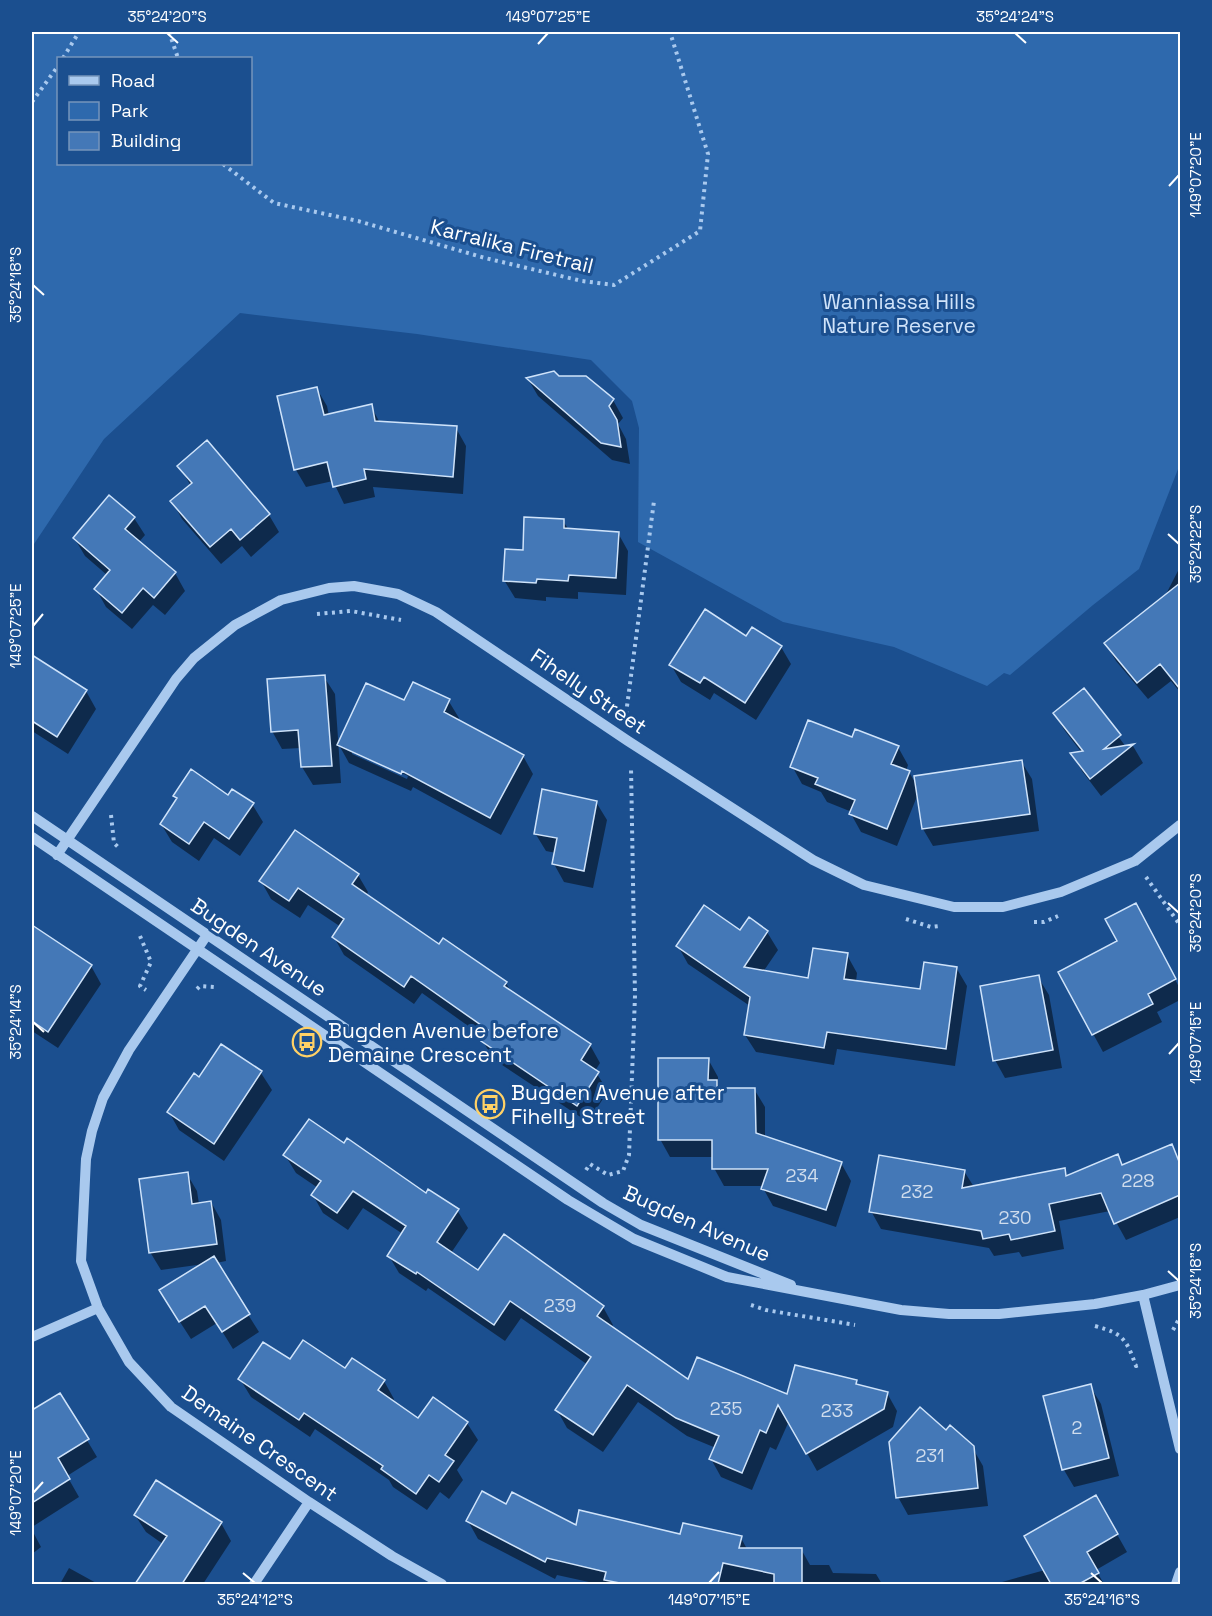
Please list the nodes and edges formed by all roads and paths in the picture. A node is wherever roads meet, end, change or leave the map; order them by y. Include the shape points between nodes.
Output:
1 (79, 32) edge
2 (169, 32) edge
3 (670, 32) edge
4 (64, 57) edge
5 (178, 57) edge
6 (57, 67) edge
7 (32, 102) edge
8 (224, 165) edge
9 (654, 501) dead end
10 (310, 615) dead end
11 (405, 621) dead end
12 (626, 713) dead end
13 (631, 765) dead end
14 (640, 771) dead end
15 (632, 772) dead end
16 (116, 807) dead end
17 (32, 816) edge
18 (1180, 825) edge
19 (32, 837) edge
20 (67, 840) junction
21 (120, 849) dead end
22 (57, 855) junction
23 (1152, 874) dead end
24 (1138, 881) dead end
25 (1152, 885) dead end
26 (1064, 914) dead end
27 (897, 916) dead end
28 (1033, 922) dead end
29 (1180, 925) edge
30 (942, 926) dead end
31 (207, 935) junction
32 (197, 949) junction
33 (530, 1153) junction
34 (521, 1168) junction
35 (577, 1185) junction
36 (641, 1225) junction
37 (634, 1239) junction
38 (1180, 1285) edge
39 (814, 1294) junction
40 (1143, 1295) junction
41 (98, 1308) junction
42 (32, 1337) edge
43 (1180, 1449) edge
44 (309, 1502) junction
45 (1180, 1572) edge
46 (254, 1584) edge
47 (442, 1584) edge
48 (1176, 1584) edge

1 - 4 path
2 - 5 path
3 - 8 path, Karralika Firetrail via 708,154 700,231 614,285 485,258 358,221 274,203
6 - 7 path
9 - 12 path
10 - 11 path via 351,610
13 - 14 path
15 - 35 path via 635,996 629,1155 623,1171 608,1175 590,1164
16 - 21 path via 110,816 114,843
17 - 20 street, Bugden Avenue
18 - 20 street, Fihelly Street via 1135,861 1061,892 1003,907 954,907 864,885 803,854 436,612 398,594 354,586 281,600 235,624 194,658
19 - 22 street, Bugden Avenue
20 - 22 street, Fihelly Street
20 - 31 street, Bugden Avenue
22 - 32 street, Bugden Avenue
23 - 24 path
25 - 29 path
26 - 28 path
27 - 30 path via 931,927
31 - 32 street, Demaine Crescent
31 - 33 street, Bugden Avenue
32 - 34 street, Bugden Avenue
32 - 41 street, Demaine Crescent via 129,1050 103,1098 92,1131 86,1159 81,1261
33 - 34 street
33 - 35 street, Bugden Avenue
34 - 37 street, Bugden Avenue
35 - 36 street, Bugden Avenue
36 - 37 street
36 - 39 street, Bugden Avenue
37 - 39 street, Bugden Avenue via 727,1278
38 - 40 street, Bugden Avenue
39 - 40 street, Bugden Avenue via 901,1310 949,1314 999,1314
40 - 43 street
41 - 42 street
41 - 44 street, Demaine Crescent via 129,1362 171,1407
44 - 46 street
44 - 47 street, Demaine Crescent
45 - 48 street

